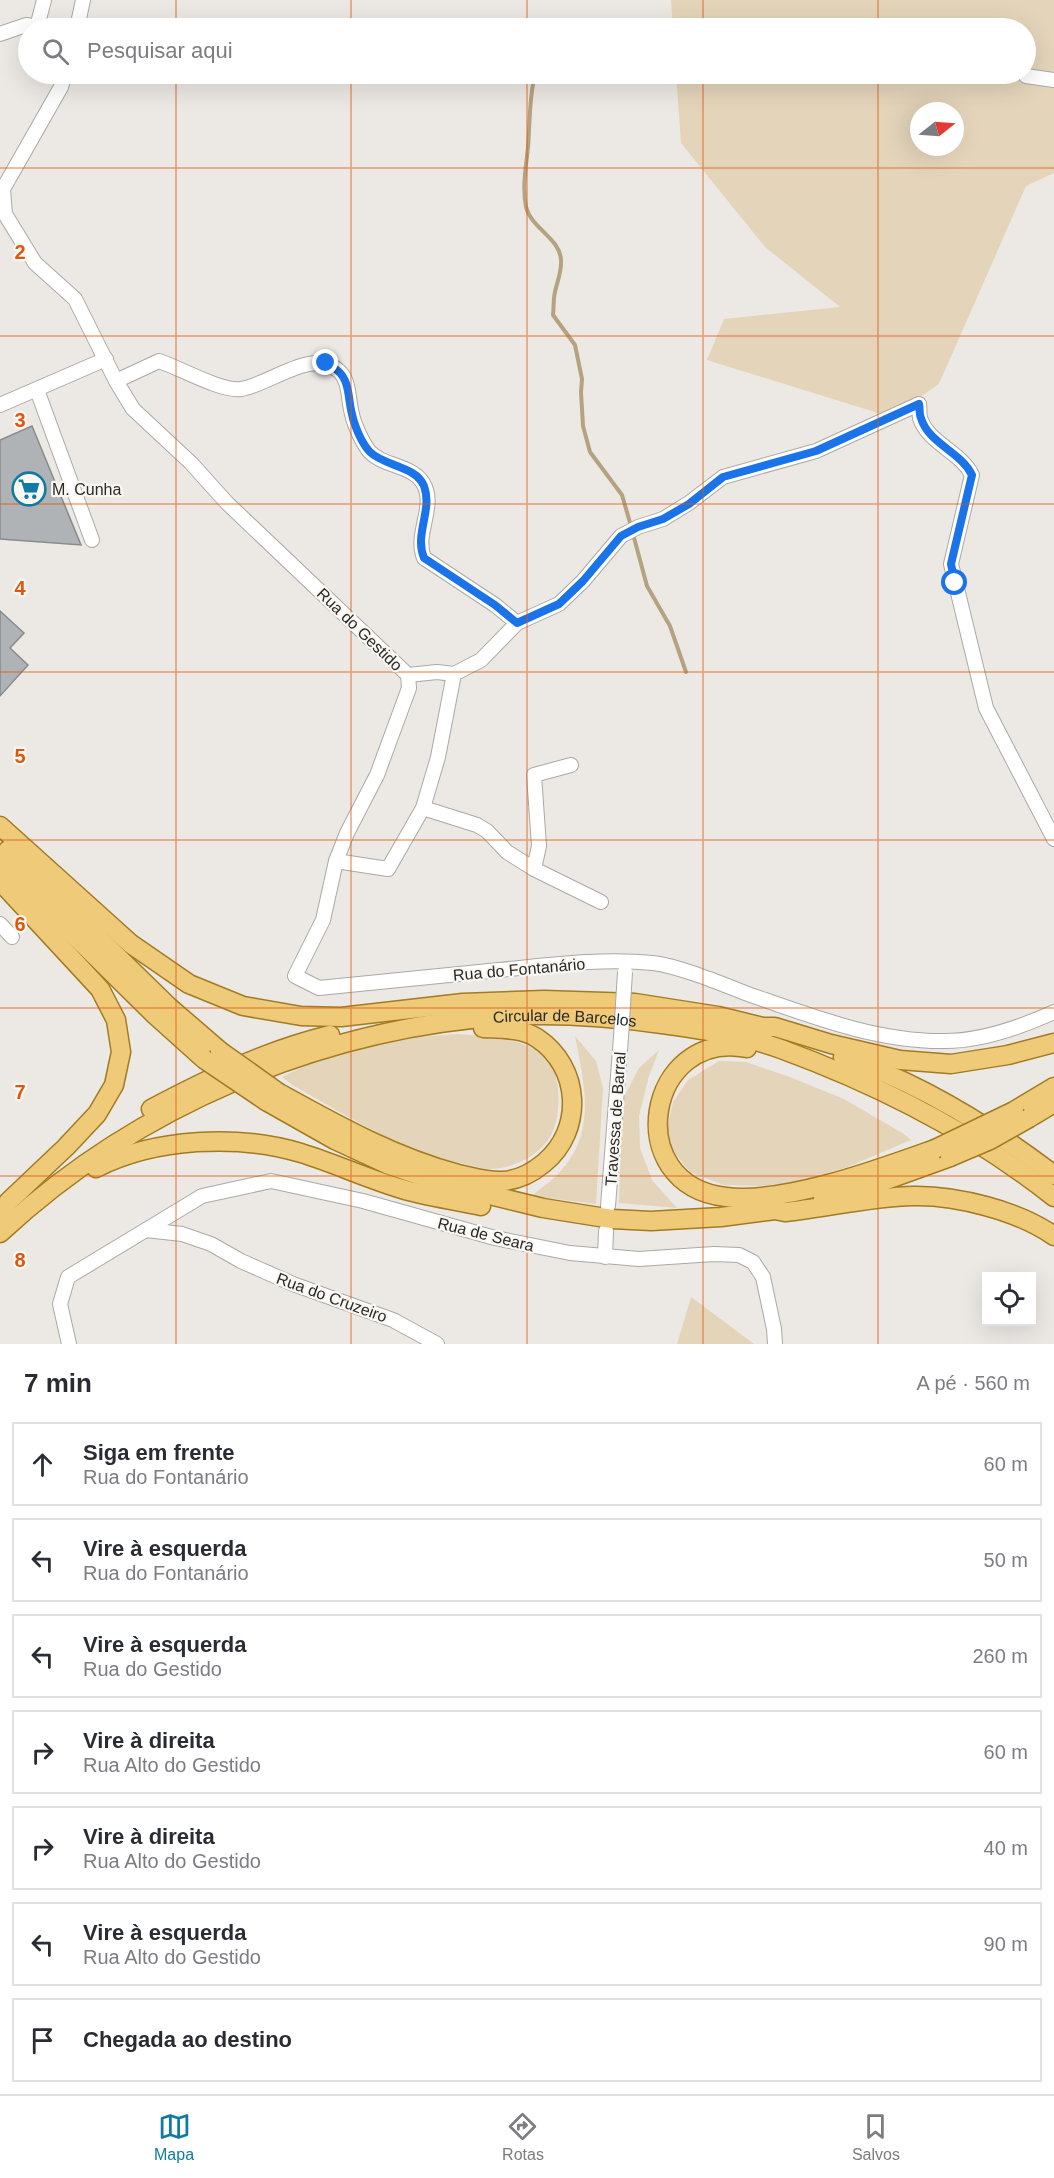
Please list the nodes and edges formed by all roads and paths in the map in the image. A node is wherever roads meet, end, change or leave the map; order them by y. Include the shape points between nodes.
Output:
1 (44, 0) edge
2 (83, 0) edge
3 (42, 18) edge
4 (79, 18) edge
5 (18, 28) edge
6 (0, 34) edge
7 (1036, 77) edge
8 (1054, 80) edge
9 (61, 84) edge
10 (1, 188) edge
11 (106, 359) junction
12 (116, 381) junction
13 (37, 390) junction
14 (0, 405) edge
15 (92, 540) dead end
16 (517, 623) junction
17 (454, 674) junction
18 (408, 675) junction
19 (571, 765) dead end
20 (423, 808) junction
21 (0, 826) edge
22 (1054, 839) edge
23 (0, 842) edge
24 (336, 861) junction
25 (0, 862) edge
26 (534, 869) junction
27 (0, 881) edge
28 (602, 902) dead end
29 (0, 924) edge
30 (12, 937) dead end
31 (624, 967) junction
32 (475, 1004) junction
33 (1054, 1012) edge
34 (456, 1021) junction
35 (763, 1026) junction
36 (1054, 1043) edge
37 (794, 1054) junction
38 (212, 1055) junction
39 (1054, 1087) edge
40 (273, 1097) junction
41 (1054, 1103) edge
42 (1022, 1115) junction
43 (943, 1153) junction
44 (1054, 1175) edge
45 (66, 1178) junction
46 (1054, 1197) edge
47 (776, 1210) junction
48 (609, 1218) junction
49 (1, 1221) edge
50 (146, 1230) junction
51 (1054, 1236) edge
52 (605, 1257) junction
53 (69, 1344) edge
54 (437, 1344) edge
55 (775, 1344) edge

1 - 3 street
2 - 4 street
5 - 6 street
7 - 8 street
9 - 10 street
10 - 11 street, Rua do Gestido via 5,214 35,263 75,299
11 - 12 street, Rua do Gestido
11 - 13 street
12 - 16 street via 159,361 215,384 240,389 312,362 326,363 339,371 347,385 352,416 368,450 380,460 412,472 423,483 428,501 420,548 424,558
12 - 18 street, Rua do Gestido via 133,409
13 - 14 street
13 - 15 street
16 - 17 street, Rua do Gestido via 481,660
16 - 22 street, Rua do Gestido via 559,604 621,536 689,504 723,477 816,451 919,404 928,431 968,466 972,475 951,564 986,708
17 - 18 street, Rua do Gestido
17 - 20 street via 438,757
18 - 24 street, Rua do Fontanário via 409,688 377,775
19 - 26 street via 534,775 539,846
20 - 24 street via 388,869
20 - 26 street via 477,825 507,852
21 - 32 main road via 132,944 189,984 243,1006 301,1016 341,1017 463,1002
23 - 38 main road
24 - 31 street, Rua do Fontanário via 323,920 295,976 319,987 568,963
25 - 38 main road via 155,1015
26 - 28 street
27 - 49 main road via 100,989 116,1020 121,1052 114,1085 97,1114 8,1202
29 - 30 street
31 - 33 street, Rua do Fontanário via 657,964 850,1027 923,1040 968,1039 1020,1026
31 - 48 street, Travessa de Barral, bridge
32 - 35 main road via 544,1000 635,1003
32 - 49 main road via 326,1035 202,1082 80,1154
34 - 37 main road, Circular de Barcelos via 507,1016 609,1018 715,1031
34 - 40 main road via 472,1028 510,1029 536,1037 557,1056 569,1081 573,1103 569,1128 557,1153 531,1174 504,1181 444,1170 397,1154
34 - 45 main road, Circular de Barcelos via 328,1048 270,1067 137,1131
35 - 36 main road via 900,1060 951,1064
35 - 44 main road via 772,1033 864,1064 944,1102
37 - 43 main road via 732,1045 706,1051 682,1064 659,1102 657,1129 664,1154 679,1178 702,1192 755,1198
37 - 46 main road, Circular de Barcelos via 934,1116 1017,1168
38 - 40 main road, bridge
39 - 42 main road
40 - 48 main road via 335,1140 389,1166 498,1199
41 - 42 main road
42 - 43 main road, bridge
43 - 47 main road via 878,1182
45 - 48 main road via 142,1150 196,1141 247,1143 299,1152 408,1190 487,1207 595,1222
45 - 49 main road
47 - 48 main road via 663,1220
47 - 51 main road via 916,1196 985,1207 1015,1216
48 - 52 street, Travessa de Barral
50 - 52 street, Rua de Seara via 202,1196 271,1181 363,1201 495,1238
50 - 53 street, Rua de Seara via 68,1277 60,1304
50 - 54 street, Rua do Cruzeiro via 183,1234 211,1244 293,1284 393,1320
52 - 55 street, Rua de Seara via 714,1254 739,1255 753,1262 763,1277

